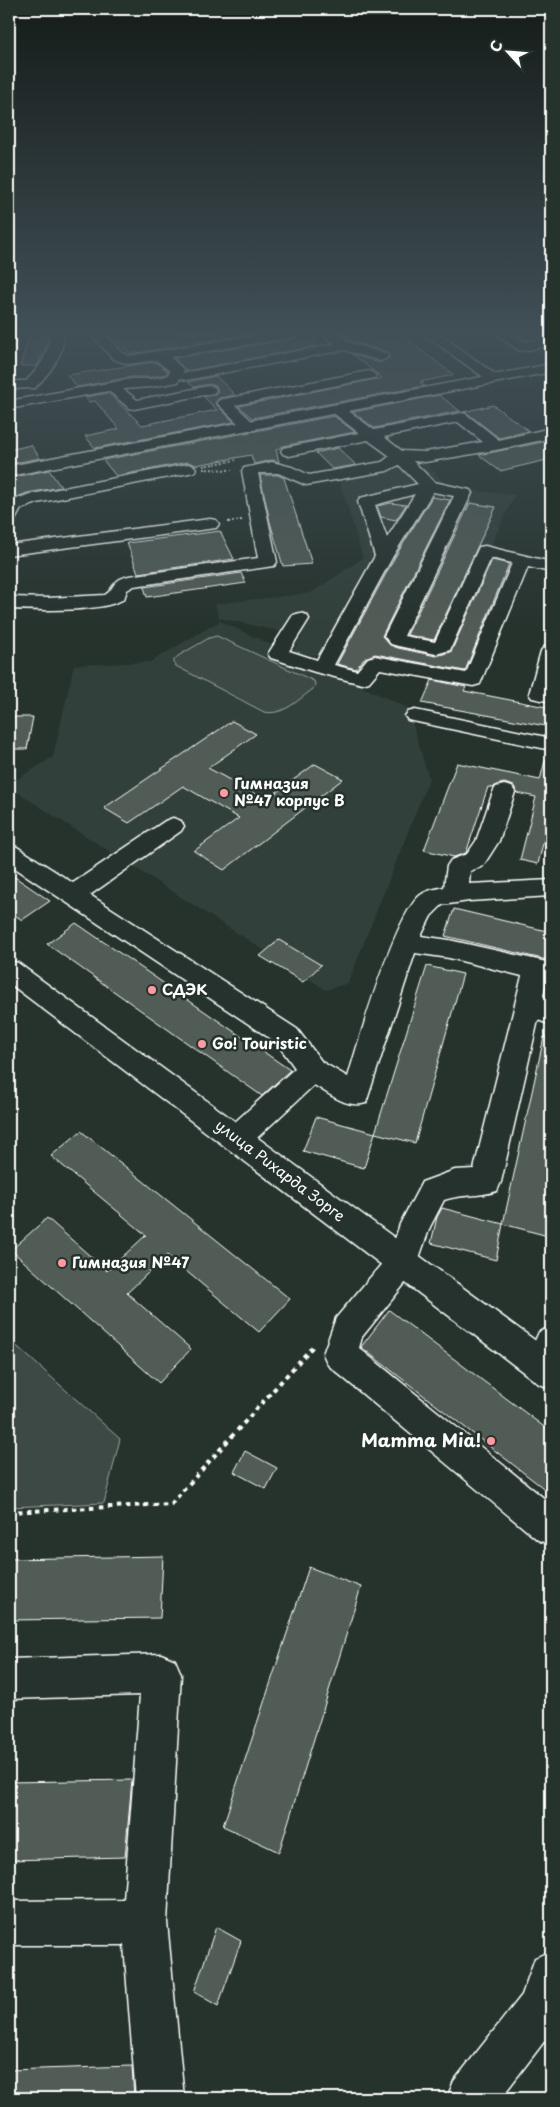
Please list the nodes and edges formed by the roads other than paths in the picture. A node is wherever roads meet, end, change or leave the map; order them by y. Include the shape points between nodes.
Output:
1 (226, 431) edge
2 (367, 431) edge
3 (385, 431) edge
4 (479, 431) edge
5 (551, 433) edge
6 (371, 434) junction
7 (496, 445) junction
8 (289, 451) dead end
9 (398, 455) junction
10 (188, 469) road end
11 (9, 471) edge
12 (429, 486) junction
13 (9, 516) edge
14 (210, 524) road end
15 (9, 550) edge
16 (384, 556) junction
17 (522, 560) junction
18 (551, 567) edge
19 (9, 603) edge
20 (300, 619) dead end
21 (436, 648) junction
22 (551, 651) edge
23 (457, 652) dead end
24 (322, 668) junction
25 (551, 696) edge
26 (416, 716) dead end
27 (551, 744) edge
28 (504, 792) dead end
29 (173, 826) dead end
30 (9, 853) edge
31 (551, 888) edge
32 (74, 894) junction
33 (455, 895) junction
34 (406, 943) junction
35 (9, 970) edge
36 (544, 972) edge
37 (541, 1008) edge
38 (312, 1070) junction
39 (236, 1139) junction
40 (402, 1262) junction
41 (550, 1361) edge
42 (551, 1527) edge
43 (9, 1679) edge
44 (146, 1922) junction
45 (9, 1924) edge
46 (548, 1998) edge
47 (160, 2098) edge
48 (471, 2098) edge

1 - 11 main road
2 - 6 main road
3 - 6 main road
4 - 7 main road
5 - 7 main road
6 - 8 main road
6 - 9 main road
7 - 9 main road via 425,457
9 - 12 main road
9 - 19 main road via 387,466 306,480 278,467 250,471 268,562 129,581 109,600
10 - 13 main road via 33,499 14,506
12 - 16 main road
12 - 16 main road via 366,502
12 - 21 main road via 464,493 394,636 398,640
14 - 15 main road
16 - 24 main road
17 - 18 main road
17 - 21 main road via 485,551 443,646
17 - 24 main road via 473,680 375,662 362,678
20 - 24 main road via 278,654
21 - 23 main road
22 - 25 main road via 539,694
26 - 27 main road
28 - 33 main road via 487,841 475,860 459,866
29 - 32 main road
30 - 32 main road
31 - 33 main road
32 - 38 main road via 286,1036
33 - 34 main road via 431,900 419,912
34 - 36 main road via 449,949
34 - 38 main road via 356,1095
35 - 39 main road, улица Рихарда Зорге
36 - 37 main road
37 - 40 main road via 486,1182 455,1183 432,1191 415,1224
38 - 39 main road
39 - 40 main road, улица Рихарда Зорге
40 - 41 main road, улица Рихарда Зорге
40 - 42 main road via 348,1329 340,1354
43 - 44 main road via 162,1674
44 - 45 main road
44 - 47 main road
46 - 48 main road

